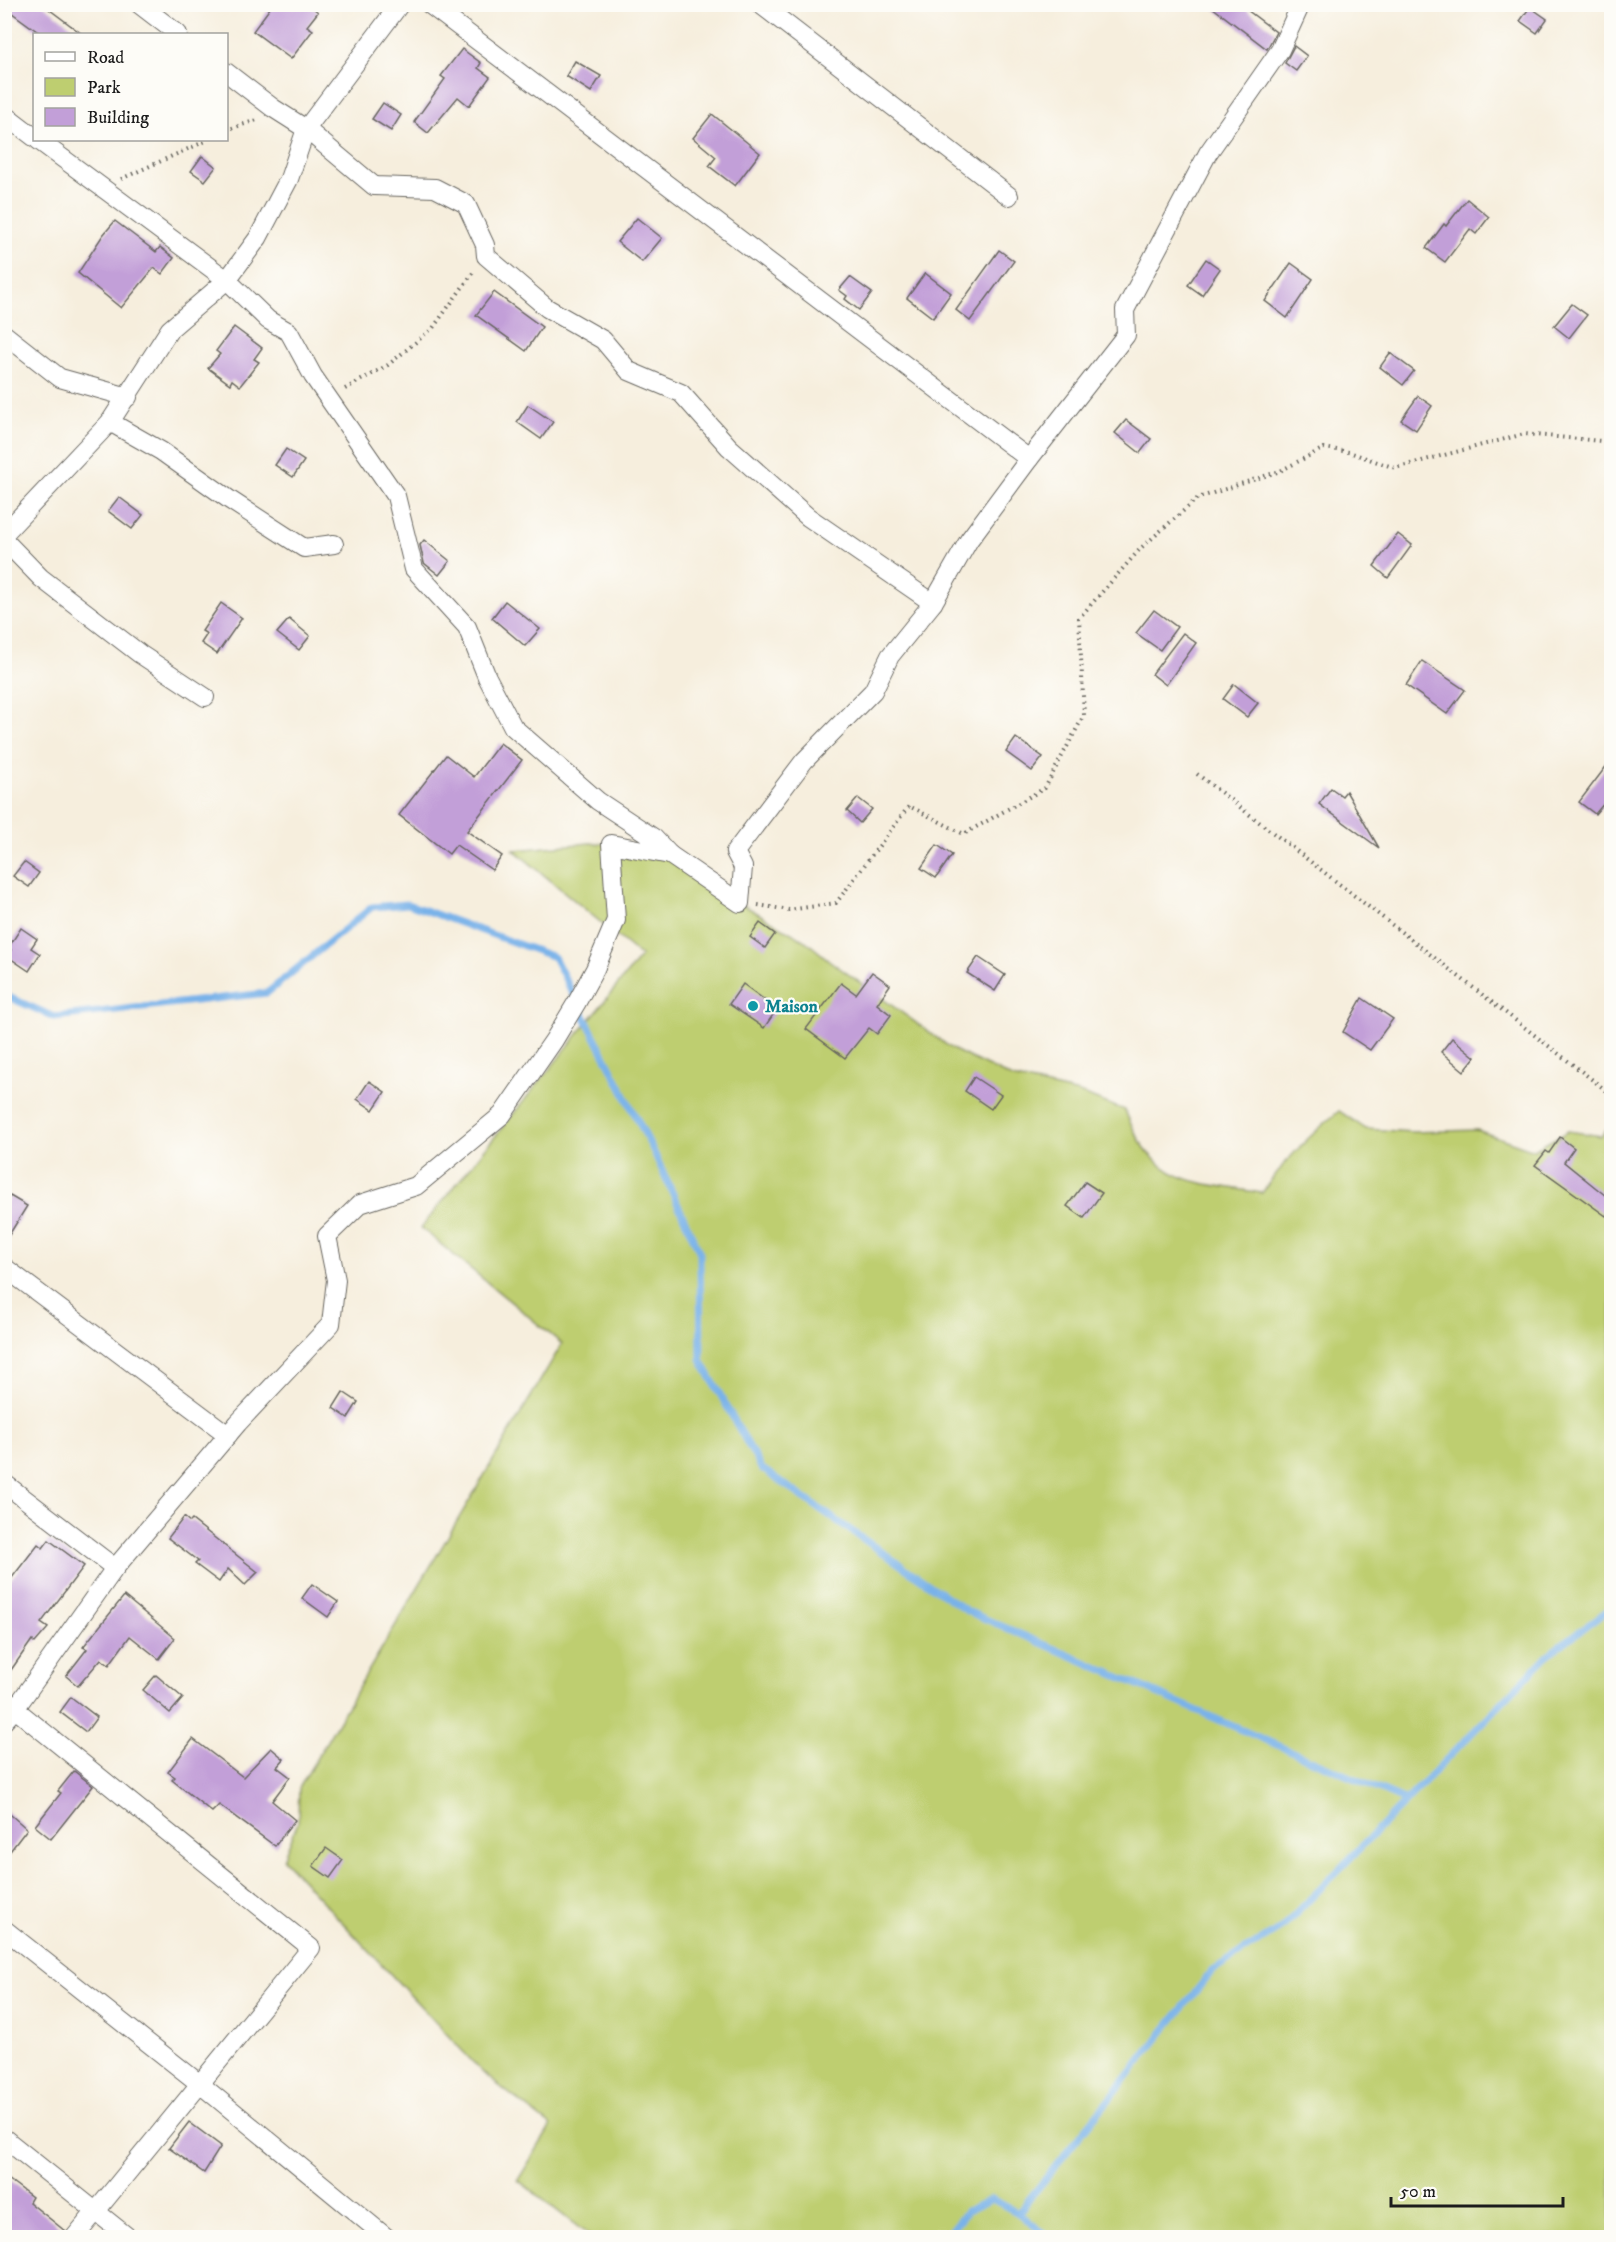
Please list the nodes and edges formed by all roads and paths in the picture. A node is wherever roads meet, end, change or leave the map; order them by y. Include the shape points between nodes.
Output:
1 (139, 4) edge
2 (400, 4) edge
3 (429, 4) edge
4 (760, 4) edge
5 (1301, 4) edge
6 (177, 33) edge
7 (228, 74) edge
8 (273, 108) junction
9 (4, 114) edge
10 (228, 129) edge
11 (306, 129) junction
12 (33, 136) edge
13 (39, 141) edge
14 (206, 141) edge
15 (101, 187) junction
16 (1009, 196) dead end
17 (486, 256) junction
18 (227, 280) junction
19 (4, 334) edge
20 (128, 397) junction
21 (329, 398) junction
22 (110, 422) junction
23 (1611, 442) edge
24 (1029, 459) junction
25 (4, 534) edge
26 (4, 540) edge
27 (334, 544) dead end
28 (933, 603) junction
29 (205, 697) dead end
30 (1197, 774) dead end
31 (670, 855) junction
32 (740, 903) junction
33 (1611, 1095) edge
34 (4, 1267) edge
35 (228, 1435) junction
36 (4, 1483) edge
37 (114, 1568) junction
38 (8, 1710) edge
39 (4, 1929) edge
40 (200, 2084) junction
41 (4, 2138) edge
42 (96, 2211) junction
43 (74, 2238) edge
44 (129, 2238) edge
45 (387, 2238) edge

1 - 6 street
2 - 11 street
3 - 24 street
4 - 16 street
5 - 24 street via 1280,50 1208,153 1125,310 1126,335
7 - 8 street
8 - 10 path via 253,122
8 - 11 street
9 - 12 street
11 - 17 street via 374,186 435,188 466,204 485,245
11 - 18 street via 289,179 258,238
13 - 15 street
14 - 15 path
15 - 18 street
17 - 21 path via 433,328 388,365
17 - 28 street via 547,308 603,340 628,371 681,393 729,447 808,517
18 - 20 street via 170,329
18 - 21 street via 267,320 289,332
19 - 20 street via 60,378
20 - 22 street
21 - 31 street via 396,496 414,569 467,627 513,727 598,801 654,838
22 - 25 street
22 - 27 street via 161,451 304,548
23 - 32 path via 1524,434 1395,468 1349,452 1323,448 1280,471 1198,498 1141,548 1079,618 1084,715 1045,788 964,834 909,806 837,903 789,910
24 - 28 street via 969,540
26 - 29 street via 41,578 84,612
28 - 32 street via 890,656 873,691 804,761 735,852 743,867
30 - 33 path
31 - 32 street
31 - 35 street via 611,844 616,920 595,969 554,1040 502,1115 416,1186 360,1204 327,1236 336,1280 330,1324
34 - 35 street
35 - 37 street
36 - 37 street
37 - 38 street
38 - 40 street via 312,1948
39 - 40 street
40 - 42 street
40 - 45 street
41 - 42 street
42 - 43 street
42 - 44 street

